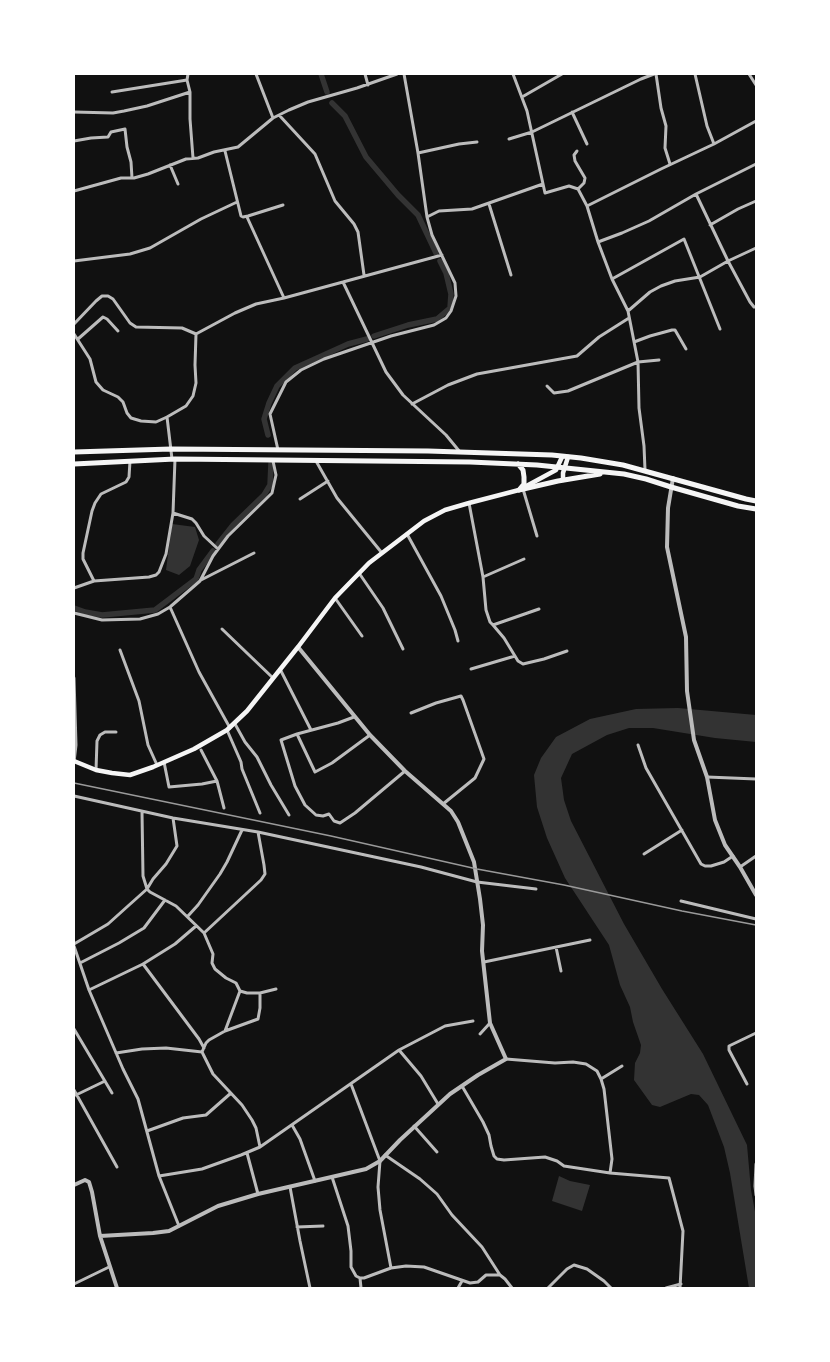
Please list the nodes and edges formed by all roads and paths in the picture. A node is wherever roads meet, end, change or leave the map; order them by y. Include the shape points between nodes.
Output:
1 (188, 74) edge
2 (256, 74) edge
3 (365, 74) edge
4 (397, 74) edge
5 (404, 74) edge
6 (512, 74) edge
7 (562, 74) edge
8 (655, 74) edge
9 (695, 74) edge
10 (749, 74) edge
11 (187, 80) junction
12 (368, 85) junction
13 (756, 85) edge
14 (112, 92) dead end
15 (190, 92) junction
16 (522, 97) junction
17 (74, 112) edge
18 (572, 112) junction
19 (279, 115) junction
20 (274, 118) junction
21 (756, 121) edge
22 (532, 132) junction
23 (509, 139) dead end
24 (74, 141) edge
25 (477, 142) dead end
26 (587, 144) dead end
27 (714, 144) junction
28 (225, 151) junction
29 (577, 151) dead end
30 (418, 153) junction
31 (193, 158) junction
32 (670, 164) junction
33 (756, 164) edge
34 (170, 165) junction
35 (132, 178) junction
36 (178, 184) dead end
37 (543, 184) junction
38 (578, 189) junction
39 (74, 191) edge
40 (696, 194) junction
41 (756, 201) edge
42 (237, 202) junction
43 (489, 204) junction
44 (282, 205) dead end
45 (587, 206) junction
46 (247, 217) junction
47 (427, 217) junction
48 (710, 225) junction
49 (598, 242) junction
50 (756, 248) edge
51 (442, 255) junction
52 (74, 261) edge
53 (728, 261) junction
54 (511, 274) dead end
55 (364, 276) junction
56 (700, 277) junction
57 (612, 279) junction
58 (343, 282) junction
59 (284, 298) junction
60 (756, 307) edge
61 (628, 311) junction
62 (629, 318) junction
63 (74, 324) edge
64 (720, 329) dead end
65 (118, 331) dead end
66 (74, 334) edge
67 (196, 334) junction
68 (78, 339) junction
69 (372, 342) junction
70 (634, 342) junction
71 (686, 349) dead end
72 (659, 360) dead end
73 (638, 362) junction
74 (547, 386) dead end
75 (412, 404) junction
76 (167, 417) junction
77 (171, 449) junction
78 (278, 450) junction
79 (74, 452) edge
80 (460, 452) junction
81 (565, 457) junction
82 (174, 459) junction
83 (130, 461) junction
84 (273, 461) junction
85 (316, 461) junction
86 (74, 464) edge
87 (518, 464) junction
88 (559, 466) junction
89 (565, 468) junction
90 (645, 470) junction
91 (612, 472) junction
92 (673, 478) junction
93 (563, 480) junction
94 (328, 481) junction
95 (671, 487) junction
96 (521, 490) junction
97 (300, 499) dead end
98 (756, 501) edge
99 (469, 503) junction
100 (756, 509) edge
101 (173, 513) junction
102 (407, 534) junction
103 (537, 536) dead end
104 (218, 549) junction
105 (254, 553) dead end
106 (382, 553) junction
107 (524, 559) dead end
108 (359, 573) junction
109 (483, 577) junction
110 (94, 581) junction
111 (200, 581) junction
112 (74, 588) edge
113 (335, 598) junction
114 (170, 607) junction
115 (539, 609) dead end
116 (74, 613) edge
117 (493, 625) junction
118 (222, 629) dead end
119 (362, 636) dead end
120 (458, 641) dead end
121 (298, 647) junction
122 (403, 649) dead end
123 (120, 650) dead end
124 (567, 651) dead end
125 (515, 656) junction
126 (280, 669) junction
127 (470, 669) dead end
128 (74, 678) edge
129 (273, 678) junction
130 (411, 712) dead end
131 (354, 717) junction
132 (235, 724) junction
133 (228, 729) junction
134 (311, 730) junction
135 (116, 732) dead end
136 (297, 734) junction
137 (370, 735) junction
138 (638, 745) dead end
139 (201, 750) dead end
140 (74, 762) edge
141 (164, 762) junction
142 (157, 765) junction
143 (96, 770) junction
144 (405, 771) junction
145 (707, 777) junction
146 (756, 779) edge
147 (217, 781) junction
148 (74, 796) edge
149 (443, 804) junction
150 (224, 808) dead end
151 (142, 812) junction
152 (260, 813) dead end
153 (289, 815) dead end
154 (173, 818) junction
155 (242, 830) junction
156 (682, 830) junction
157 (258, 832) junction
158 (644, 854) dead end
159 (733, 856) junction
160 (756, 856) edge
161 (740, 867) junction
162 (477, 882) junction
163 (147, 889) junction
164 (536, 889) dead end
165 (756, 896) edge
166 (165, 900) junction
167 (681, 901) dead end
168 (188, 916) junction
169 (756, 919) edge
170 (196, 926) junction
171 (204, 933) junction
172 (590, 940) dead end
173 (74, 945) edge
174 (556, 947) junction
175 (484, 962) junction
176 (80, 963) junction
177 (143, 964) junction
178 (561, 971) dead end
179 (276, 989) dead end
180 (89, 990) junction
181 (240, 992) junction
182 (260, 993) junction
183 (473, 1021) dead end
184 (490, 1023) junction
185 (74, 1029) edge
186 (225, 1031) junction
187 (756, 1033) edge
188 (480, 1034) dead end
189 (399, 1050) junction
190 (203, 1051) junction
191 (116, 1053) junction
192 (506, 1059) junction
193 (622, 1066) dead end
194 (601, 1078) junction
195 (105, 1081) junction
196 (351, 1084) junction
197 (747, 1084) dead end
198 (462, 1086) junction
199 (74, 1090) edge
200 (112, 1093) dead end
201 (231, 1094) junction
202 (76, 1095) junction
203 (438, 1104) junction
204 (292, 1125) junction
205 (414, 1126) junction
206 (147, 1131) junction
207 (260, 1147) junction
208 (437, 1152) dead end
209 (247, 1153) junction
210 (385, 1156) junction
211 (380, 1161) junction
212 (756, 1164) edge
213 (117, 1167) dead end
214 (610, 1173) junction
215 (159, 1176) junction
216 (332, 1177) junction
217 (314, 1181) junction
218 (74, 1185) edge
219 (290, 1187) junction
220 (258, 1194) junction
221 (756, 1195) edge
222 (179, 1226) junction
223 (323, 1226) dead end
224 (297, 1227) junction
225 (100, 1236) junction
226 (109, 1267) junction
227 (391, 1268) junction
228 (500, 1275) junction
229 (360, 1278) junction
230 (462, 1281) junction
231 (74, 1284) edge
232 (680, 1286) edge
233 (117, 1288) edge
234 (310, 1288) edge
235 (361, 1288) edge
236 (458, 1288) edge
237 (512, 1288) edge
238 (548, 1288) edge
239 (611, 1288) edge
240 (666, 1288) edge

1 - 11 street
2 - 20 street
3 - 12 street
4 - 12 street
5 - 30 street
6 - 16 street
7 - 16 street
8 - 18 street
8 - 32 street via 666,126 665,148
9 - 27 street via 707,126
10 - 13 street
11 - 14 street
11 - 15 street
12 - 19 street via 308,102
15 - 17 street via 147,106 113,113
15 - 31 street
16 - 22 street
18 - 22 street
18 - 26 street
19 - 20 street
19 - 55 street via 315,154 335,201 354,224 358,232
20 - 28 street via 238,147
21 - 27 street
22 - 23 street
22 - 37 street
24 - 35 street via 108,137 111,132 125,129
25 - 30 street
27 - 32 street
28 - 31 street
28 - 42 street
29 - 38 street via 574,155 575,161 585,178
30 - 47 street
31 - 34 street
32 - 45 street
33 - 40 street
34 - 35 street
34 - 36 street
35 - 39 street via 121,178
37 - 38 street via 545,193 569,186
37 - 43 street
38 - 45 street
40 - 48 street
40 - 49 street via 649,221
41 - 48 street
42 - 46 street via 241,216
42 - 52 street via 150,248 130,254
43 - 47 street via 472,209 439,211
43 - 54 street
44 - 46 street
45 - 49 street
46 - 59 street
47 - 51 street
48 - 53 street
49 - 57 street
50 - 53 street
51 - 55 street
51 - 69 street via 455,283 456,296 446,318 434,325
53 - 56 street
53 - 60 street via 750,302
55 - 58 street
56 - 57 street via 684,239
56 - 61 street via 661,286
56 - 64 street
57 - 61 street
58 - 59 street
58 - 69 street
59 - 67 street via 256,304
61 - 62 street
62 - 70 street
62 - 75 street via 599,337 577,356 477,374 448,385
63 - 67 street via 102,296 108,296 136,327 182,328
65 - 68 street via 103,317
66 - 68 street
67 - 76 street via 196,383 193,396 186,406
68 - 76 street via 90,359 96,382 103,390 122,402 131,418 156,422
69 - 75 street via 386,372
69 - 78 street via 300,370 286,382 270,414
70 - 71 street via 675,330
70 - 73 street
72 - 73 street
73 - 74 street via 568,391 554,393
73 - 90 street
75 - 80 street via 446,435
76 - 77 street
77 - 78 main road
77 - 79 main road
77 - 82 street
78 - 80 main road
80 - 81 main road
81 - 88 main road
81 - 89 main road
81 - 90 main road
82 - 83 main road
82 - 84 main road
82 - 101 street
83 - 86 main road
83 - 110 street via 129,477 126,482 100,494 92,511 83,558
84 - 85 main road
84 - 104 street via 276,475 272,493
85 - 87 main road
85 - 94 street
87 - 88 main road
87 - 96 main road via 523,470 524,477
88 - 89 main road
88 - 96 main road
89 - 91 main road
89 - 93 main road
90 - 92 main road
91 - 93 main road
91 - 95 main road
92 - 95 street
92 - 98 main road
93 - 96 main road
94 - 97 street
94 - 106 street via 337,498
95 - 100 main road
95 - 145 street via 667,547 686,637 686,691 694,740
96 - 99 main road
96 - 103 street
99 - 102 main road via 444,510
99 - 109 street
101 - 104 street via 192,519 204,536
101 - 110 street via 166,554 156,575
102 - 106 main road
102 - 120 street via 441,596
104 - 111 street
105 - 111 street
106 - 108 main road
107 - 109 street
108 - 113 main road
108 - 122 street via 380,603
109 - 117 street via 486,610
110 - 112 street
111 - 114 street
113 - 119 street
113 - 121 main road
114 - 116 street via 158,614 140,619 102,620
114 - 133 street
115 - 117 street
117 - 125 street
118 - 129 street
121 - 126 main road
121 - 131 street
123 - 142 street via 139,701 148,745
124 - 125 street via 523,664
125 - 127 street
126 - 129 main road
126 - 134 street
128 - 140 street
129 - 132 main road
130 - 149 street via 461,696 484,759 475,778
131 - 134 street
131 - 137 street
132 - 133 main road
132 - 153 street via 257,756
133 - 141 main road
133 - 152 street
134 - 136 street
135 - 143 street via 105,732 97,740
136 - 137 street via 315,772 332,764
136 - 144 street via 281,740 295,786 305,805 316,815 329,814 334,821 340,823
137 - 144 street
138 - 156 street via 646,768
139 - 147 street
140 - 143 main road
141 - 142 main road
141 - 147 street via 169,787
142 - 143 main road via 130,775
144 - 149 street
145 - 146 street
145 - 159 street via 714,820
147 - 150 street
148 - 151 street
149 - 162 street via 458,822 474,862
151 - 154 street
151 - 163 street via 143,876
154 - 155 street
154 - 163 street via 177,846
155 - 157 street
155 - 168 street via 220,874
156 - 158 street
156 - 159 street via 701,864 711,866
157 - 162 street via 421,867
157 - 171 street via 265,874
159 - 161 street
160 - 161 street
161 - 165 street
162 - 164 street
162 - 175 street via 483,925
163 - 166 street
163 - 173 street via 108,924
166 - 168 street
166 - 176 street via 144,928 119,944
167 - 169 street
168 - 170 street
170 - 171 street
170 - 177 street via 175,944
171 - 181 street via 214,954 212,963 215,969 236,983
172 - 174 street
173 - 176 street
174 - 175 street
174 - 178 street
175 - 184 street
176 - 180 street
177 - 180 street
177 - 190 street via 199,1039
179 - 182 street
180 - 191 street
181 - 182 street
181 - 186 street
182 - 186 street via 258,1019
183 - 189 street via 444,1026
184 - 188 street
184 - 192 street
185 - 195 street
186 - 190 street via 206,1042
187 - 197 street via 729,1046
189 - 196 street
189 - 203 street via 421,1076
190 - 191 street via 166,1048
190 - 201 street via 213,1074
191 - 206 street via 138,1099
192 - 194 street via 586,1064
192 - 198 street
193 - 194 street
194 - 214 street via 612,1159
195 - 200 street
195 - 202 street
196 - 204 street
196 - 211 street
198 - 203 street
198 - 214 street via 483,1122 497,1159 545,1157 564,1166
199 - 202 street
201 - 206 street via 206,1115 183,1118
201 - 207 street via 252,1120
202 - 213 street
203 - 205 street
204 - 207 street
204 - 217 street via 300,1139
205 - 208 street
205 - 210 street
206 - 215 street
207 - 209 street
209 - 215 street via 202,1169
209 - 220 street
210 - 211 street
210 - 228 street via 437,1194 452,1215 482,1247
211 - 216 street via 366,1169
211 - 227 street via 380,1210
212 - 221 street
214 - 232 street via 669,1178 683,1231
215 - 222 street
216 - 217 street
216 - 229 street via 348,1226 351,1267
217 - 219 street
218 - 225 street via 85,1180 89,1182
219 - 220 street
219 - 224 street
220 - 222 street via 218,1206
222 - 225 street via 169,1231
223 - 224 street
224 - 234 street
225 - 226 street
226 - 231 street
226 - 233 street
227 - 229 street
227 - 230 street via 424,1267
228 - 230 street via 486,1275 474,1284
228 - 237 street
229 - 235 street
230 - 236 street
232 - 240 street
238 - 239 street via 574,1265 587,1269

